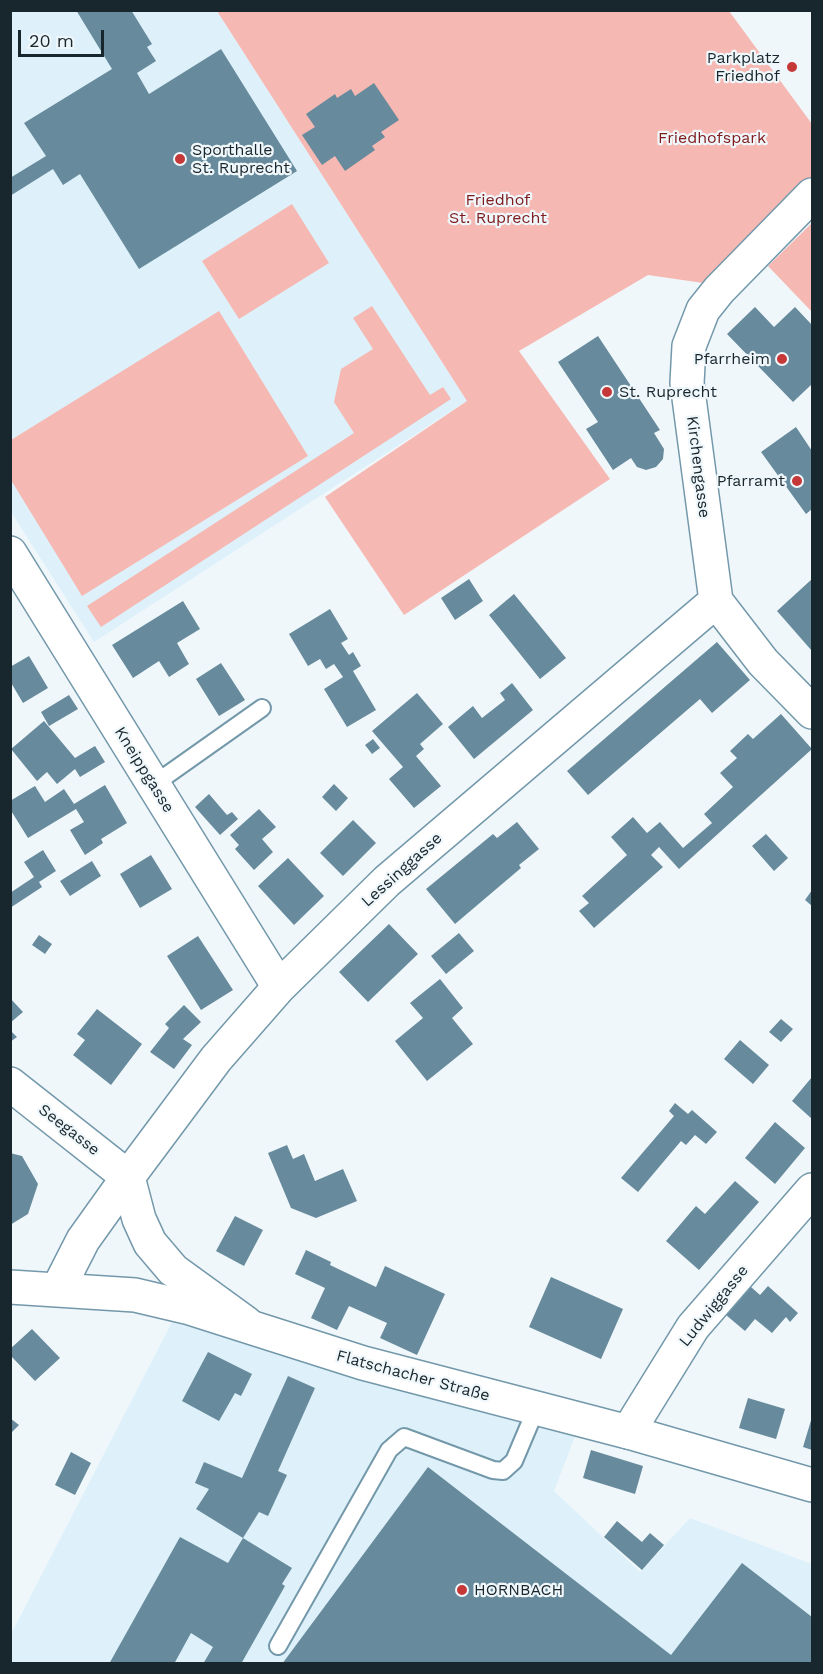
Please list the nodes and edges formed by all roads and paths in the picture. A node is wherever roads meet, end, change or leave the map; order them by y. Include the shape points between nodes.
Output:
1 (813, 195) edge
2 (10, 553) edge
3 (716, 601) junction
4 (262, 708) dead end
5 (813, 712) edge
6 (153, 785) junction
7 (279, 987) junction
8 (10, 1084) edge
9 (128, 1177) junction
10 (813, 1190) edge
11 (10, 1287) edge
12 (58, 1289) junction
13 (252, 1327) junction
14 (536, 1409) junction
15 (628, 1432) junction
16 (813, 1485) edge
17 (278, 1646) dead end

1 - 3 street, Kirchengasse via 719,290 704,310 688,346 687,383
2 - 6 street, Kneippgasse
3 - 5 street via 763,662
3 - 7 street, Lessinggasse via 387,881
4 - 6 lane
6 - 7 street, Kneippgasse
7 - 9 street, Lessinggasse via 216,1059
8 - 9 street, Seegasse
9 - 12 street, Lessinggasse via 83,1239
9 - 13 street via 150,1243 173,1270
10 - 15 street, Ludwiggasse via 693,1327
11 - 12 street, Flatschacher Straße
12 - 13 street, Flatschacher Straße via 135,1294
13 - 14 street, Flatschacher Straße via 363,1363
14 - 15 street, Flatschacher Straße
14 - 17 lane via 514,1461 503,1471 404,1437 389,1450
15 - 16 street, Flatschacher Straße

